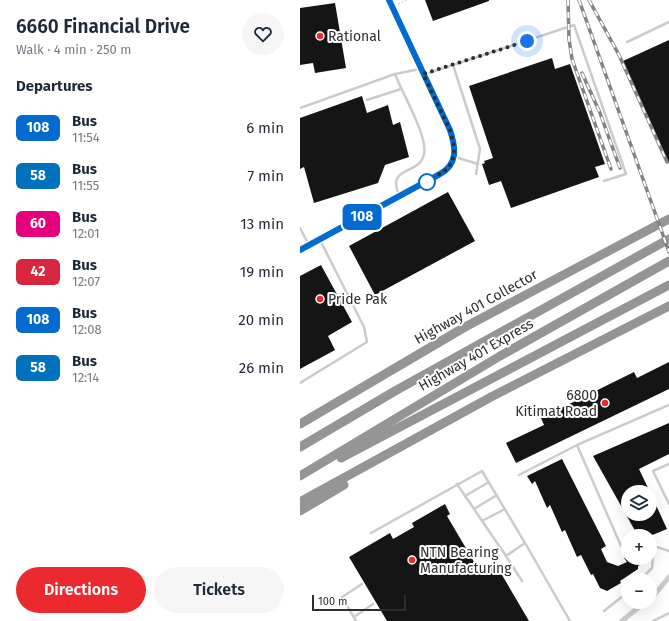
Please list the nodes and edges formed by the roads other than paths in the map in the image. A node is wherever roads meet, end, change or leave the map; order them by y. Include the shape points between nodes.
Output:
1 (390, 3) edge
2 (669, 22) edge
3 (626, 42) dead end
4 (453, 65) junction
5 (422, 72) junction
6 (395, 74) junction
7 (401, 89) junction
8 (367, 100) dead end
9 (300, 108) edge
10 (454, 156) junction
11 (478, 164) junction
12 (476, 174) dead end
13 (604, 180) dead end
14 (400, 196) junction
15 (669, 219) edge
16 (300, 228) edge
17 (320, 239) junction
18 (669, 239) edge
19 (309, 245) junction
20 (300, 250) edge
21 (669, 261) edge
22 (666, 286) edge
23 (669, 306) edge
24 (300, 383) edge
25 (491, 397) junction
26 (669, 405) edge
27 (300, 424) edge
28 (577, 445) junction
29 (300, 447) edge
30 (669, 464) edge
31 (519, 474) dead end
32 (300, 476) edge
33 (300, 480) edge
34 (489, 482) junction
35 (458, 484) junction
36 (496, 495) junction
37 (465, 496) junction
38 (300, 502) edge
39 (669, 504) edge
40 (505, 508) junction
41 (474, 509) junction
42 (300, 511) edge
43 (482, 521) junction
44 (371, 533) dead end
45 (525, 543) junction
46 (621, 546) edge
47 (657, 547) edge
48 (669, 552) edge
49 (506, 556) junction
50 (652, 565) edge
51 (647, 573) edge
52 (669, 577) edge
53 (522, 581) dead end
54 (362, 584) dead end
55 (657, 592) edge
56 (621, 598) edge
57 (373, 604) dead end
58 (637, 609) edge
59 (604, 611) dead end
60 (669, 612) edge
61 (354, 616) junction
62 (356, 621) edge
63 (570, 621) edge
64 (622, 621) edge
65 (653, 621) edge

1 - 5 street
2 - 3 lane
4 - 5 lane
4 - 11 lane via 480,149
4 - 13 lane via 574,25 626,174
5 - 6 lane
5 - 10 street via 451,135
6 - 7 lane
6 - 9 lane
7 - 8 lane
7 - 14 lane via 424,142 424,155 418,164 395,180
10 - 11 lane
10 - 14 street via 446,170
11 - 12 lane
14 - 17 street
15 - 27 highway, Highway 401 Collector via 466,327
16 - 19 lane
17 - 19 street
17 - 24 lane via 364,327 367,342
18 - 29 highway, Highway 401 Express via 395,391
19 - 20 street
21 - 32 highway, Highway 401 Express via 500,356
22 - 33 highway
23 - 25 highway
25 - 38 highway
25 - 42 highway
26 - 28 lane
28 - 31 lane
28 - 46 lane
30 - 39 lane via 653,471
34 - 35 lane via 482,471
34 - 36 lane
34 - 37 lane
35 - 37 lane
35 - 44 lane
36 - 40 lane
36 - 41 lane
37 - 41 lane
40 - 43 lane
40 - 45 lane
41 - 43 lane
43 - 49 lane
45 - 49 lane
45 - 63 lane
47 - 48 lane
49 - 53 lane
50 - 51 lane
52 - 55 street
54 - 61 lane via 342,597
56 - 59 lane
57 - 61 lane
58 - 64 street
60 - 65 lane
61 - 62 lane

